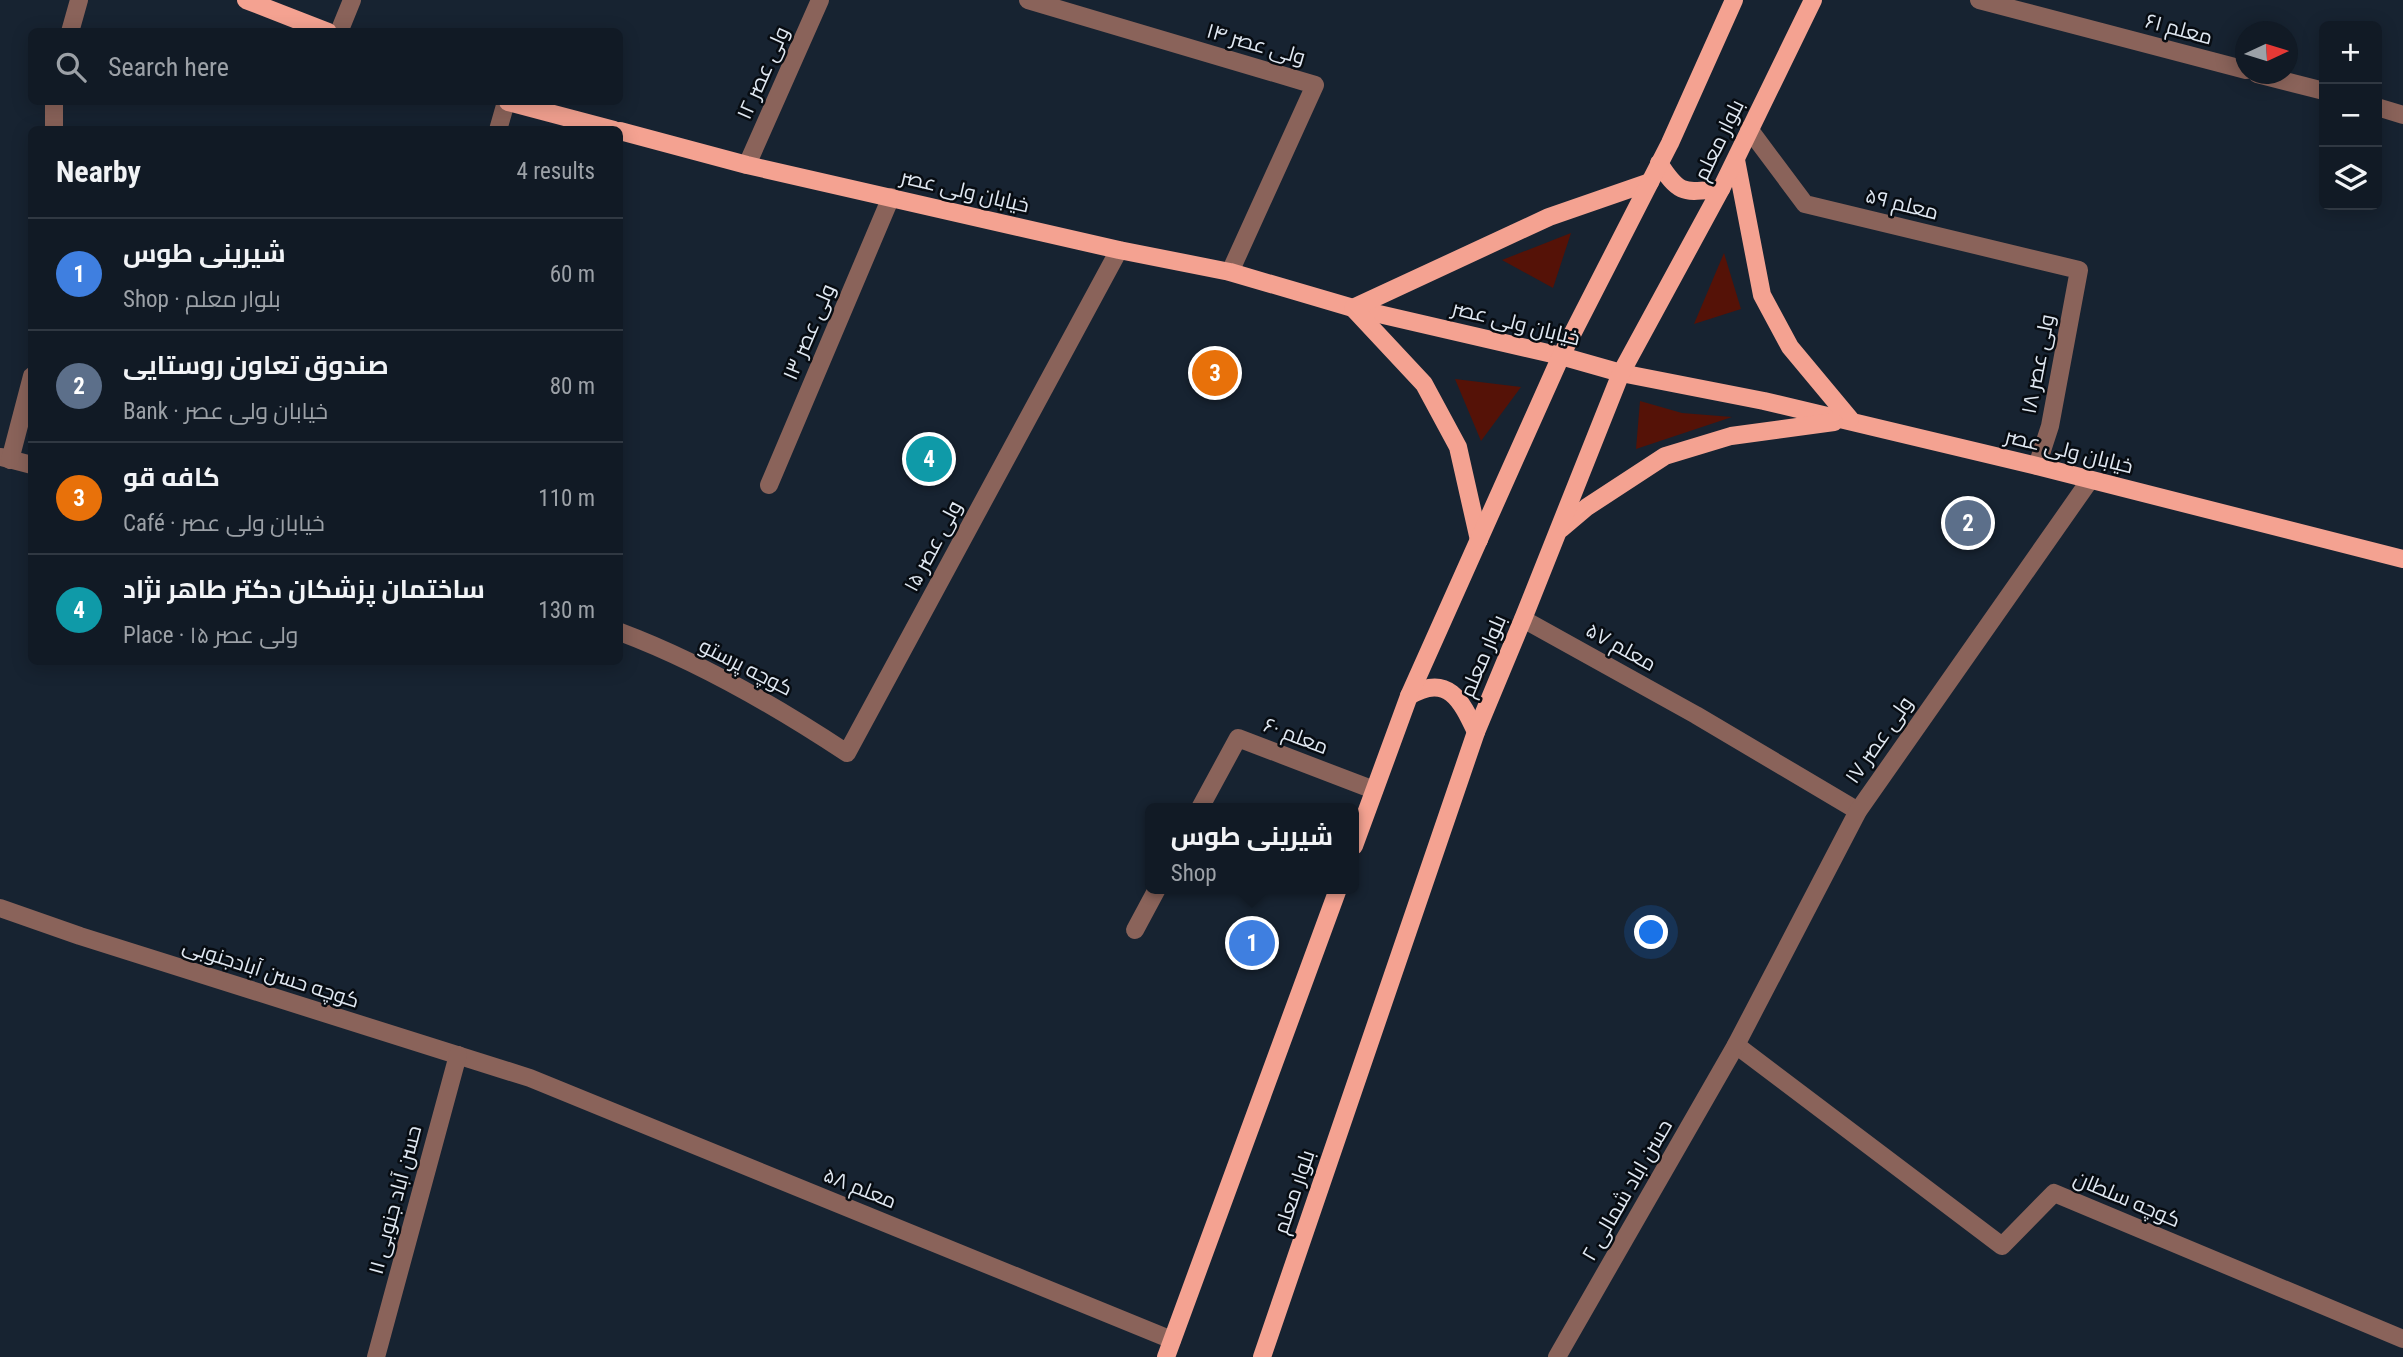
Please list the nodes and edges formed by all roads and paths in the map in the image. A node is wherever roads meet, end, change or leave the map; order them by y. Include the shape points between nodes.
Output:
1 (79, 0) edge
2 (246, 0) edge
3 (352, 0) edge
4 (820, 0) edge
5 (1028, 0) edge
6 (1734, 0) edge
7 (1813, 0) edge
8 (1979, 0) edge
9 (70, 28) edge
10 (318, 28) edge
11 (341, 28) edge
12 (2235, 67) edge
13 (2296, 84) edge
14 (2319, 90) edge
15 (54, 105) edge
16 (506, 105) edge
17 (518, 105) edge
18 (2382, 109) edge
19 (2403, 116) edge
20 (54, 126) edge
21 (499, 126) edge
22 (599, 126) edge
23 (1749, 129) junction
24 (623, 132) edge
25 (1736, 160) junction
26 (1659, 163) junction
27 (747, 164) junction
28 (1650, 182) junction
29 (1721, 189) junction
30 (891, 197) junction
31 (1119, 250) junction
32 (2079, 270) joint
33 (1230, 272) junction
34 (1353, 308) junction
35 (1561, 356) junction
36 (1621, 373) junction
37 (28, 388) edge
38 (1845, 420) junction
39 (5, 458) edge
40 (28, 464) edge
41 (2037, 466) junction
42 (2090, 480) junction
43 (769, 485) dead end
44 (1558, 532) junction
45 (1479, 540) junction
46 (2403, 559) edge
47 (1523, 619) junction
48 (623, 633) edge
49 (1409, 696) junction
50 (1476, 732) junction
51 (847, 753) joint
52 (1374, 790) junction
53 (1203, 803) edge
54 (1858, 810) junction
55 (1359, 830) edge
56 (1154, 894) edge
57 (1336, 894) edge
58 (0, 908) edge
59 (1135, 930) dead end
60 (1736, 1045) junction
61 (458, 1055) junction
62 (530, 1078) joint
63 (2403, 1339) edge
64 (1169, 1348) edge
65 (1265, 1355) edge
66 (376, 1357) edge
67 (1558, 1357) edge

1 - 9 street
2 - 10 main road
3 - 11 street
4 - 27 street, ولی عصر ۱۲
5 - 33 street, ولی عصر ۱۴ via 1315,85
6 - 26 main road, بلوار معلم
7 - 23 main road, بلوار معلم
8 - 12 street, معلم ۶۱
13 - 14 street
15 - 20 street
16 - 21 street
17 - 22 main road
18 - 19 street
23 - 25 main road, بلوار معلم
23 - 32 street, معلم ۵۹ via 1805,204
24 - 27 main road, خیابان ولی عصر
25 - 29 main road, بلوار معلم
25 - 38 main road via 1762,295 1790,347 1850,419
26 - 28 main road, بلوار معلم
26 - 29 main road via 1671,183 1686,192
27 - 30 main road, خیابان ولی عصر
28 - 34 main road via 1549,217
28 - 35 main road, بلوار معلم
29 - 36 main road, بلوار معلم
30 - 31 main road, خیابان ولی عصر
30 - 43 street, ولی عصر ۱۳
31 - 33 main road, خیابان ولی عصر
31 - 51 street, ولی عصر ۱۵
32 - 41 street, ولی عصر ۱۸ via 2050,426
33 - 34 main road, خیابان ولی عصر
34 - 35 main road, خیابان ولی عصر
34 - 45 main road via 1430,395 1458,447
35 - 36 main road, خیابان ولی عصر
35 - 45 main road, بلوار معلم
36 - 38 main road, خیابان ولی عصر
36 - 44 main road, بلوار معلم
37 - 39 street
38 - 41 main road, خیابان ولی عصر
38 - 44 main road via 1731,436 1665,456 1587,507
39 - 40 street
41 - 42 main road, خیابان ولی عصر
42 - 46 main road, خیابان ولی عصر
42 - 54 street, ولی عصر ۱۷
44 - 47 main road, بلوار معلم
45 - 49 main road, بلوار معلم
47 - 50 main road, بلوار معلم
47 - 54 street, معلم ۵۷
48 - 51 street, کوچه پرستو via 787,713
49 - 50 main road via 1422,688 1452,692
49 - 52 main road, بلوار معلم
50 - 65 main road, بلوار معلم
52 - 53 street, معلم ۶۰ via 1238,737
52 - 55 main road, بلوار معلم
54 - 60 street, ولی عصر ۱۷
56 - 59 street
57 - 64 main road
58 - 61 street, کوچه حسن آبادجنوبی
60 - 63 street, کوچه سلطان via 2002,1246 2054,1193
60 - 67 street, حسن اباد شمالی ۲
61 - 62 street, کوچه حسن آبادجنوبی
61 - 66 street, حسن آباد جنوبی ۱۱
62 - 64 street, معلم ۵۸

